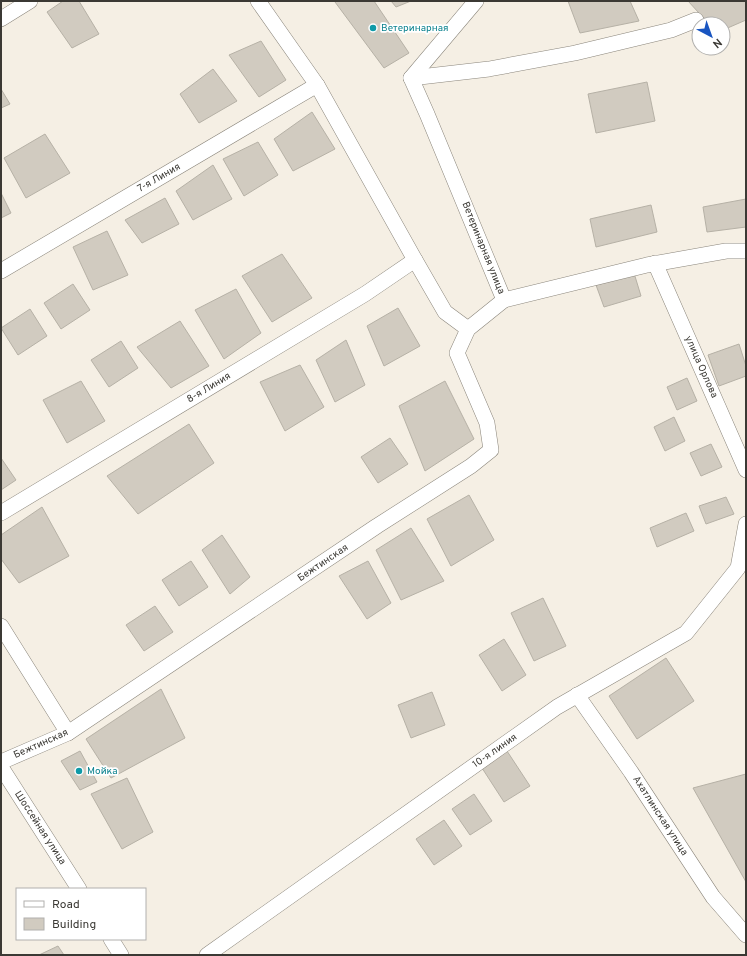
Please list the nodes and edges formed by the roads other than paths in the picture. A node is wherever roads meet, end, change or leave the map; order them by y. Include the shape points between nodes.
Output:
1 (30, 1) edge
2 (258, 1) edge
3 (476, 1) edge
4 (1, 18) edge
5 (691, 22) edge
6 (411, 78) junction
7 (317, 85) junction
8 (746, 252) edge
9 (415, 260) junction
10 (655, 263) junction
11 (1, 270) edge
12 (504, 300) junction
13 (468, 329) junction
14 (746, 470) edge
15 (1, 514) edge
16 (746, 524) edge
17 (1, 626) edge
18 (577, 695) junction
19 (68, 733) junction
20 (1, 762) edge
21 (1, 767) edge
22 (78, 888) edge
23 (746, 935) edge
24 (112, 940) edge
25 (122, 955) edge
26 (207, 955) edge

1 - 4 street
2 - 7 street
3 - 6 street
5 - 6 street via 671,30 574,53 489,69
6 - 12 street, Ветеринарная улица
7 - 9 street
7 - 11 street, 7-я Линия
8 - 10 street, Ветеринарная улица via 726,251
9 - 13 street via 446,312
9 - 15 street, 8-я Линия via 365,294
10 - 12 street, Ветеринарная улица
10 - 14 street, улица Орлова
12 - 13 street, Бежтинская
13 - 19 street, Бежтинская via 457,353 487,423 491,450 471,466
16 - 18 street, 10-я линия via 738,568 686,632
17 - 19 street
18 - 23 street, Ахатлинская улица via 713,897
18 - 26 street, 10-я линия
19 - 20 street, Бежтинская
21 - 22 street, Шоссейная улица
24 - 25 street

